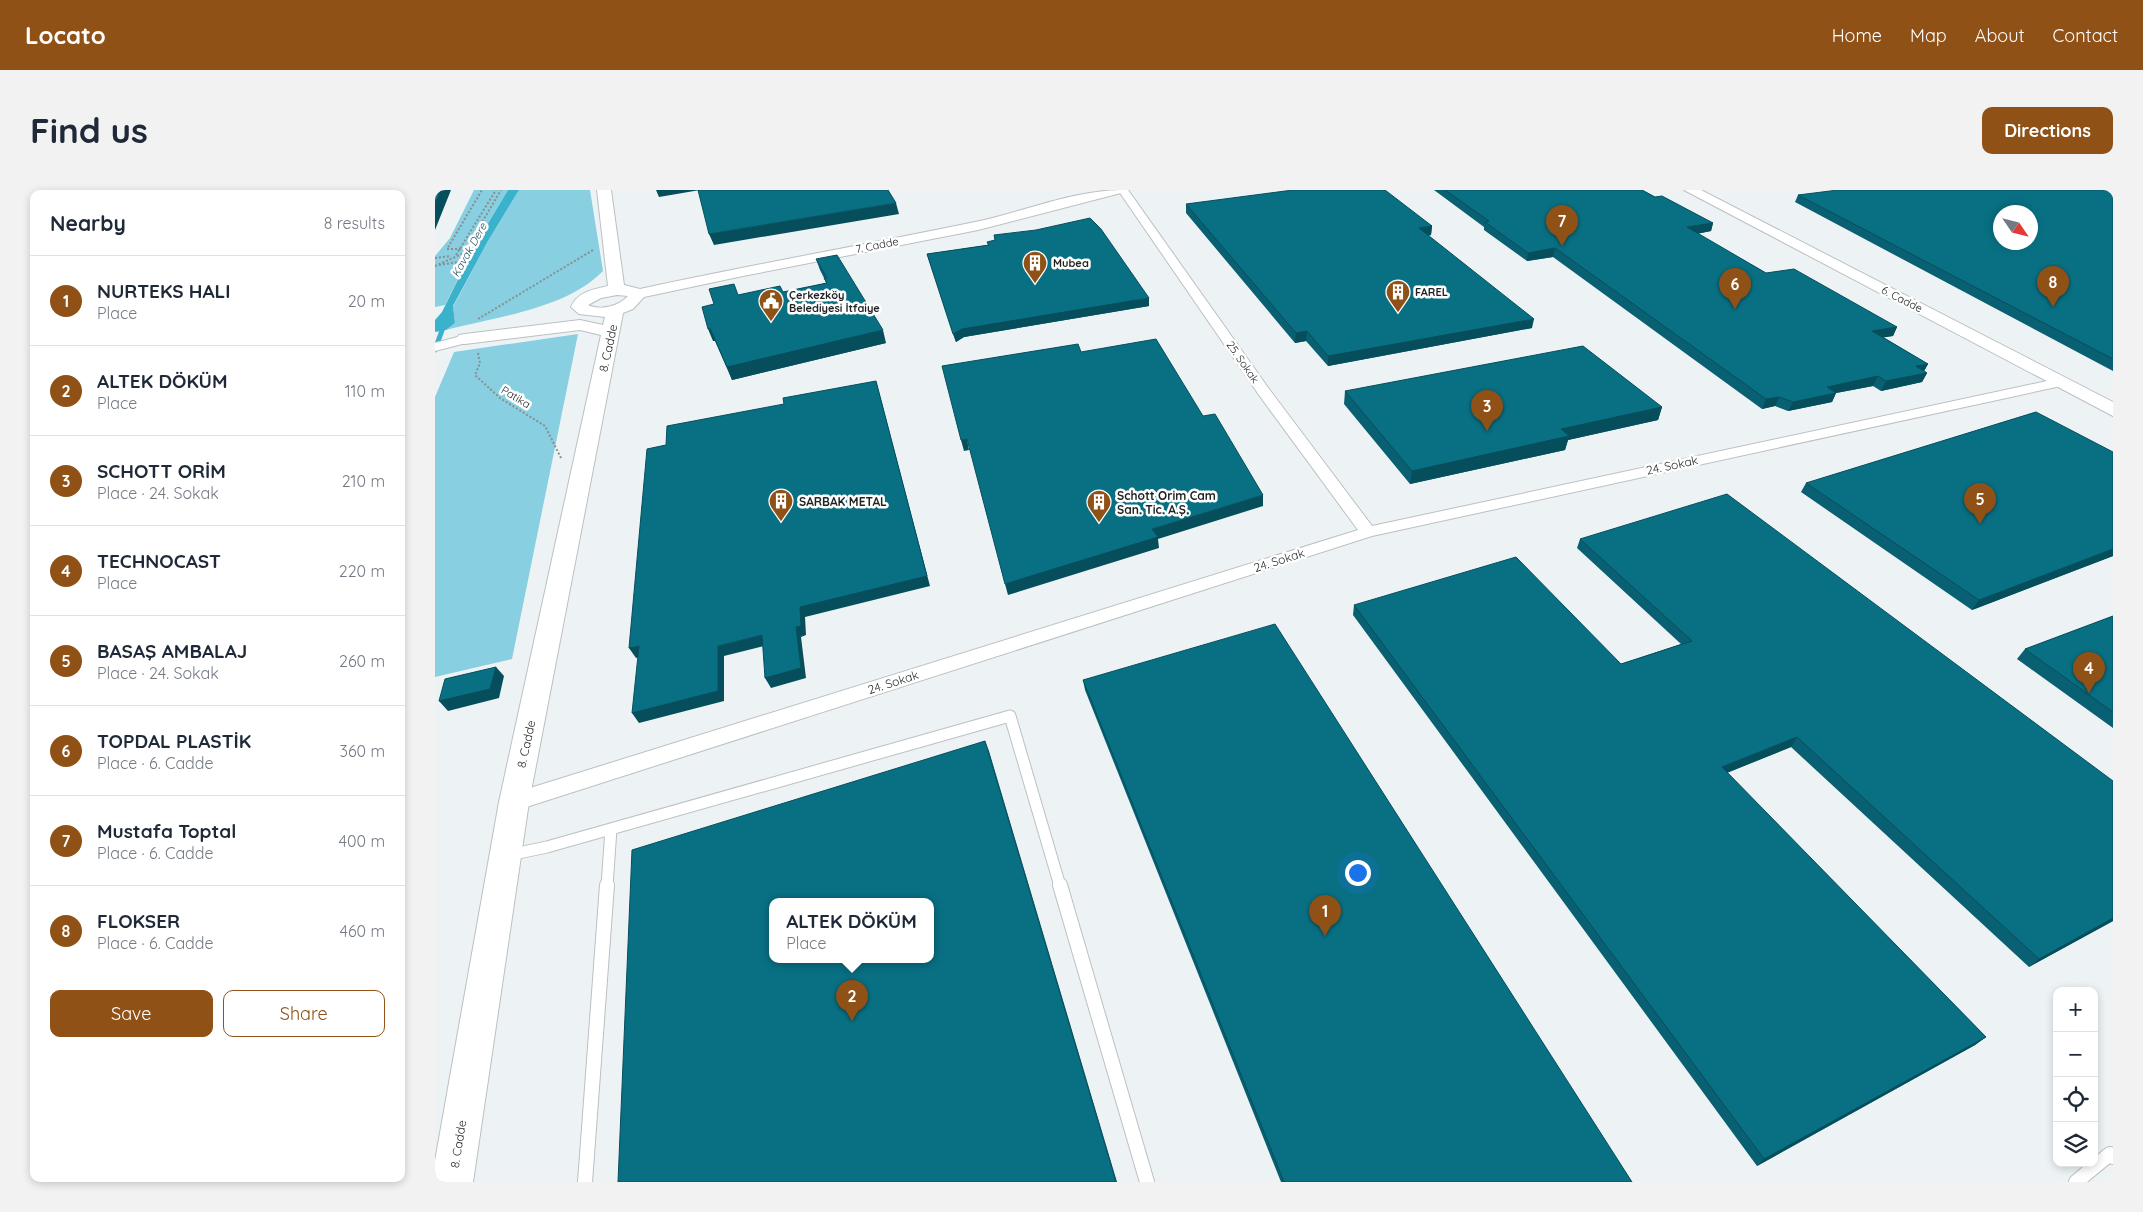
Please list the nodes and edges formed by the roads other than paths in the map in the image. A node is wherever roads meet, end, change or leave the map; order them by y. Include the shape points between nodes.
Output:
1 (603, 190) edge
2 (1116, 190) edge
3 (1123, 190) edge
4 (1691, 190) edge
5 (620, 306) junction
6 (470, 344) junction
7 (435, 347) edge
8 (2061, 382) junction
9 (2113, 410) edge
10 (1368, 532) junction
11 (514, 802) junction
12 (611, 829) junction
13 (505, 856) junction
14 (2113, 1158) edge
15 (452, 1182) edge
16 (585, 1182) edge
17 (1147, 1182) edge
18 (2076, 1182) edge

1 - 5 street, 8. Cadde
2 - 5 street, 7. Cadde via 978,226 743,271
3 - 10 street, 25. Sokak via 1264,392
4 - 8 street, 6. Cadde
5 - 6 street via 582,308
5 - 6 street via 580,325
5 - 11 street, 8. Cadde
6 - 7 street
8 - 9 street, 6. Cadde
8 - 10 street, 24. Sokak
10 - 11 street, 24. Sokak
11 - 13 street, 8. Cadde
12 - 13 lane
12 - 16 lane
12 - 17 lane via 1010,716
13 - 15 street, 8. Cadde
14 - 18 lane via 2110,1154

